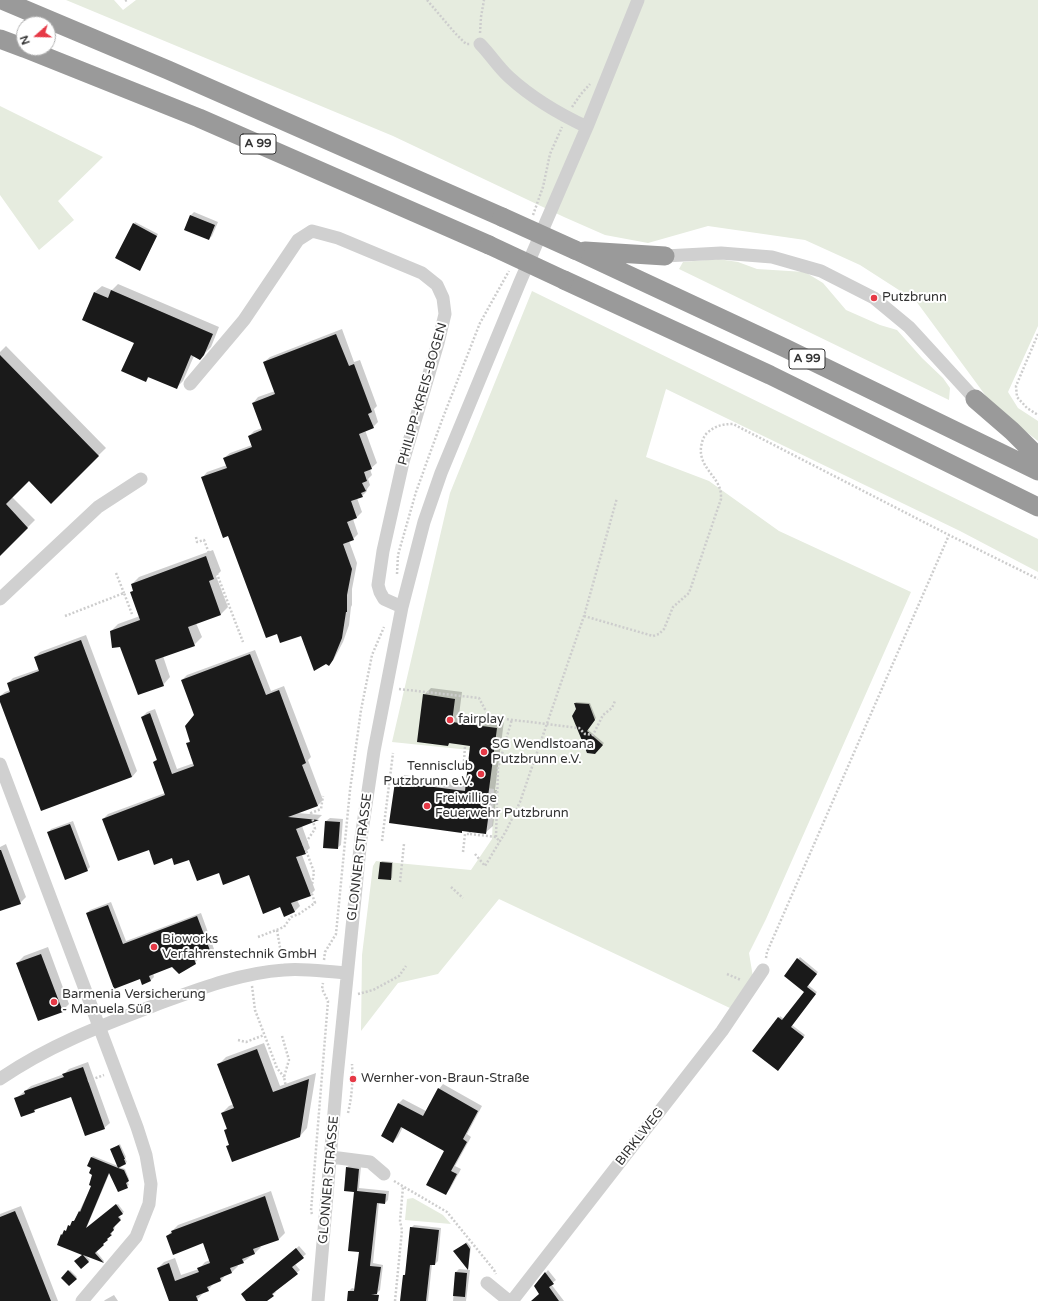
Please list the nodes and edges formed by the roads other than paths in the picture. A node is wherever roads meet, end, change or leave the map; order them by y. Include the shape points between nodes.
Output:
1 (2, 0) edge
2 (638, 0) edge
3 (0, 39) edge
4 (480, 44) road end
5 (16, 45) edge
6 (44, 56) edge
7 (587, 128) junction
8 (575, 250) junction
9 (665, 256) joint
10 (190, 384) dead end
11 (975, 399) joint
12 (1038, 457) edge
13 (1038, 471) edge
14 (141, 479) dead end
15 (1038, 508) edge
16 (0, 599) edge
17 (397, 605) junction
18 (0, 764) edge
19 (763, 970) dead end
20 (347, 973) junction
21 (99, 1026) junction
22 (0, 1079) edge
23 (330, 1157) junction
24 (384, 1174) road end
25 (487, 1284) dead end
26 (82, 1301) edge
27 (318, 1301) edge
28 (509, 1301) edge
29 (512, 1301) edge

1 - 8 highway, A 99, bridge via 168,70
2 - 7 street
3 - 5 highway, A 99
4 - 7 street via 509,76 540,102
6 - 15 highway, A 99, bridge via 199,118 564,280 770,375
7 - 17 street, GLONNER STRASSE via 460,424
8 - 9 highway
8 - 13 highway, A 99 via 798,354
9 - 11 street via 721,253 772,257 821,271 874,298 908,327
10 - 17 street, PHILIPP-KREIS-BOGEN via 244,320 298,240 312,231 338,238 422,273 437,285 443,298 445,314 403,462 378,585 384,599
11 - 12 highway
14 - 16 street via 98,507
17 - 20 street, GLONNER STRASSE via 361,838
18 - 21 street
19 - 29 street, BIRKLWEG via 722,1032
20 - 21 street via 302,969 229,979
20 - 23 street, GLONNER STRASSE
21 - 22 street via 43,1052
21 - 26 street via 146,1155 151,1184 149,1204 136,1237
23 - 24 street via 370,1162
23 - 27 street, GLONNER STRASSE
25 - 28 street

